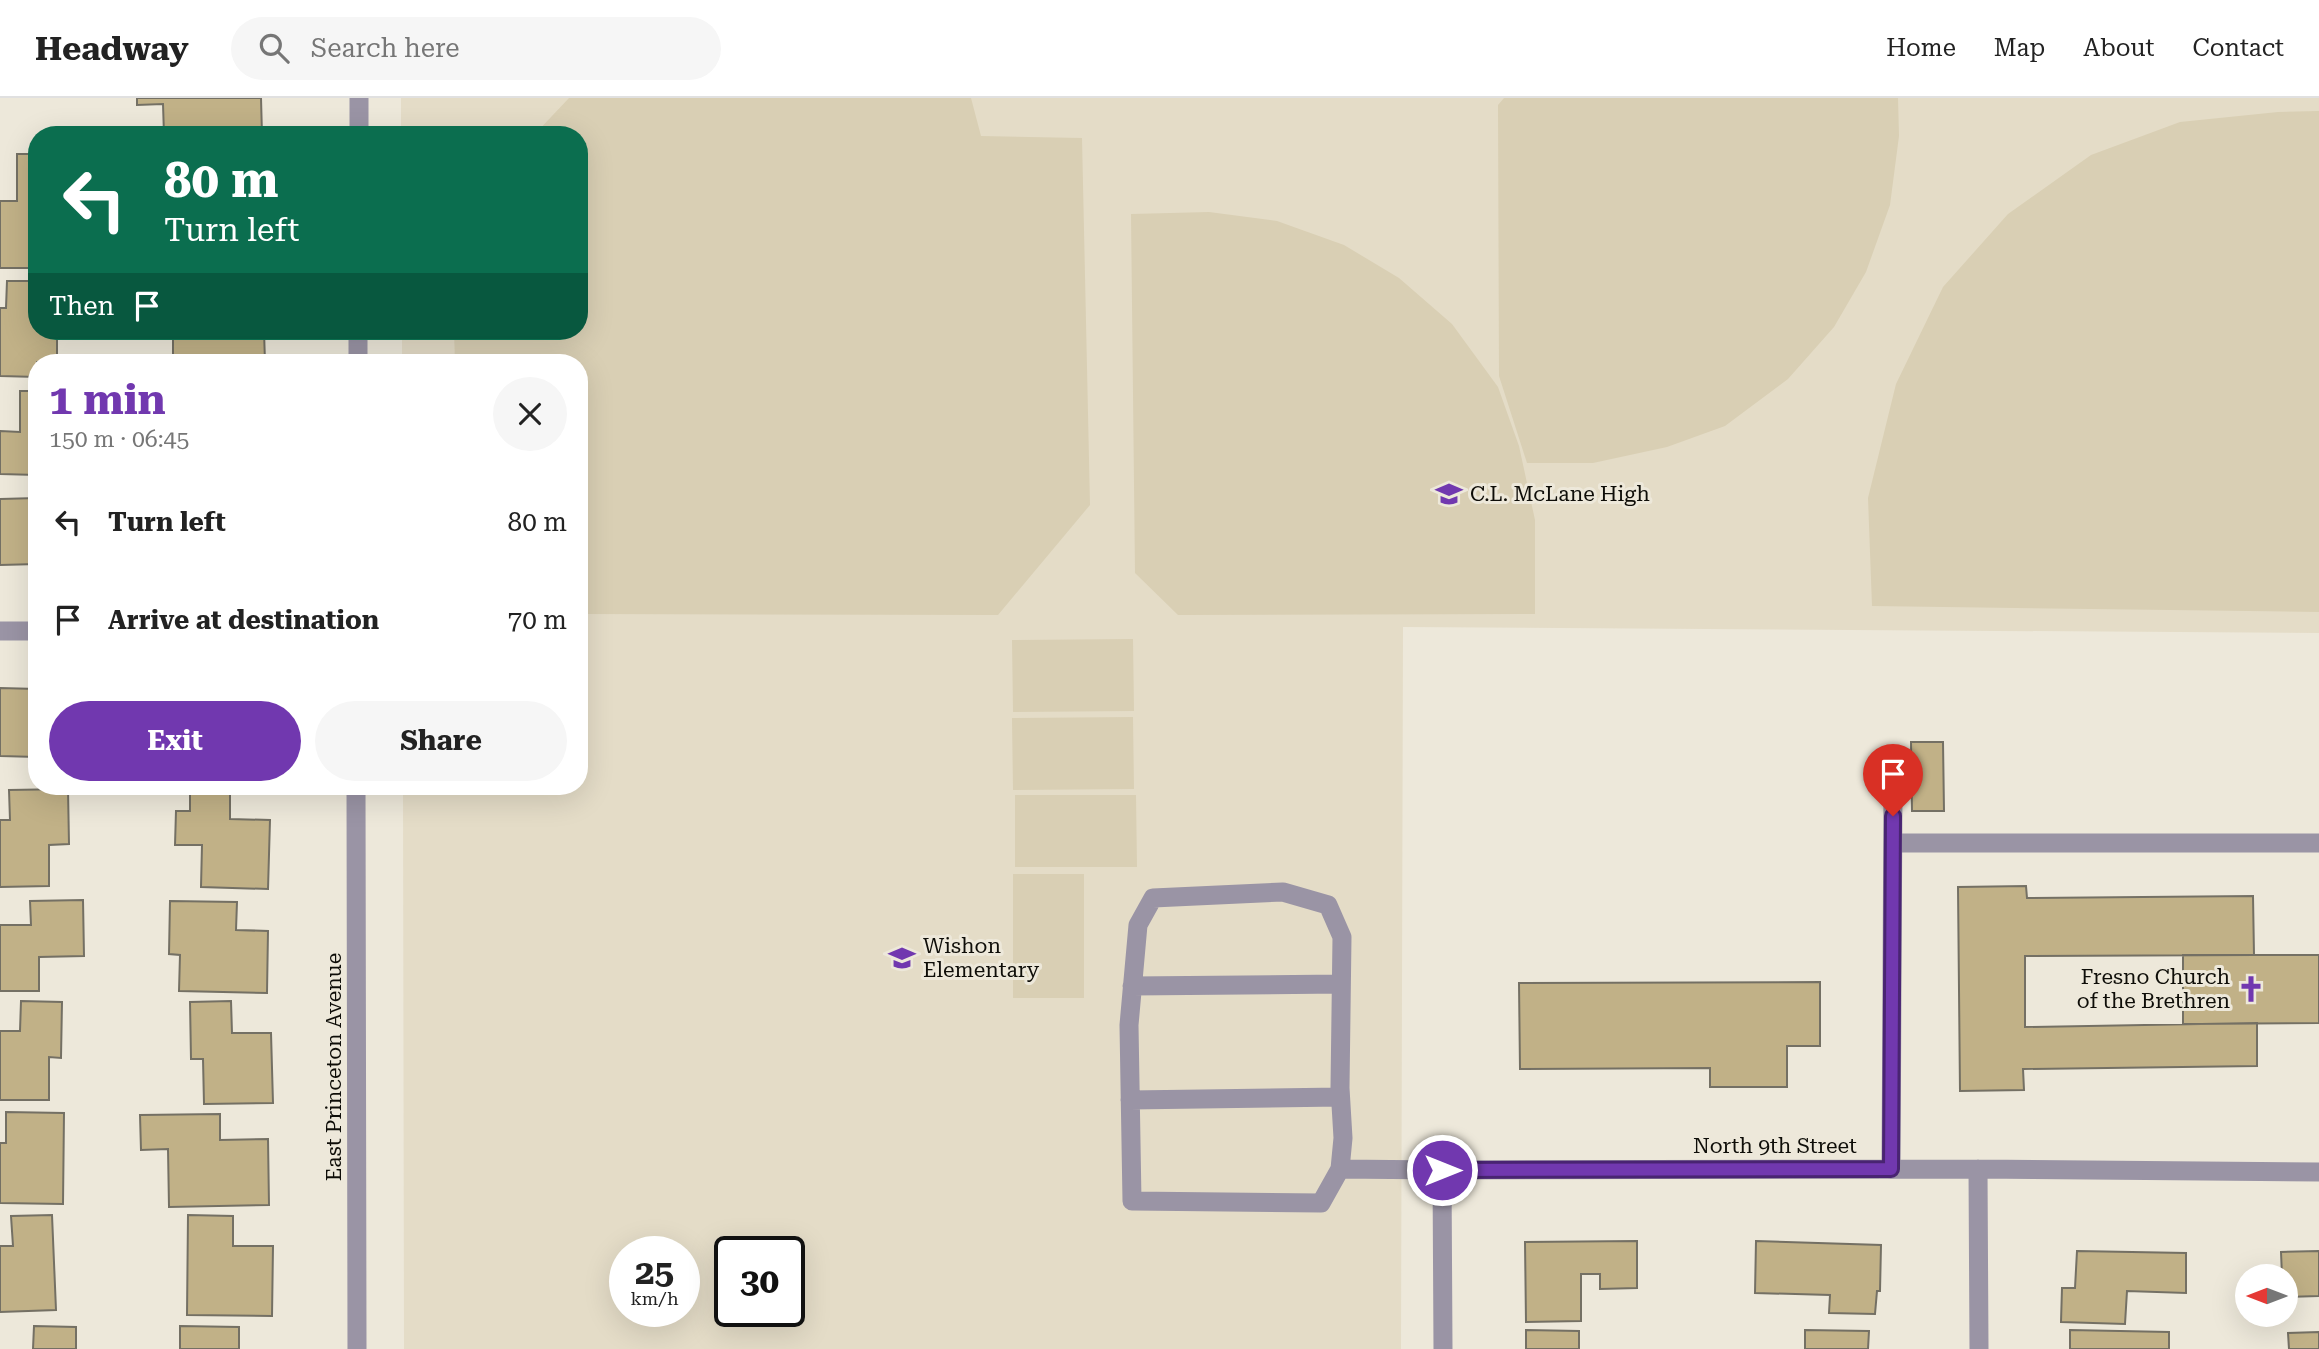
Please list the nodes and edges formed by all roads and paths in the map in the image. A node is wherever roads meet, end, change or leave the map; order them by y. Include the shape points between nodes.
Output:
1 (359, 98) edge
2 (359, 126) edge
3 (0, 631) edge
4 (28, 631) edge
5 (1893, 790) dead end
6 (356, 795) edge
7 (1893, 842) junction
8 (2319, 842) edge
9 (1341, 984) junction
10 (1132, 986) junction
11 (1340, 1097) junction
12 (1130, 1100) junction
13 (1340, 1169) junction
14 (1891, 1169) junction
15 (1978, 1169) junction
16 (1442, 1170) junction
17 (2319, 1172) edge
18 (357, 1349) edge
19 (1443, 1349) edge
20 (1979, 1349) edge

1 - 2 street
3 - 4 street
5 - 7 street
6 - 18 street, East Princeton Avenue
7 - 8 street
7 - 14 street
9 - 10 street
9 - 10 street via 1342,937 1328,905 1283,892 1153,898 1138,925
9 - 11 street
10 - 12 street
11 - 12 street
11 - 13 street
12 - 13 street via 1132,1201 1321,1203
13 - 16 street, North 9th Street
14 - 15 street, North 9th Street
14 - 16 street, North 9th Street
15 - 17 street, North 9th Street
15 - 20 street
16 - 19 street

